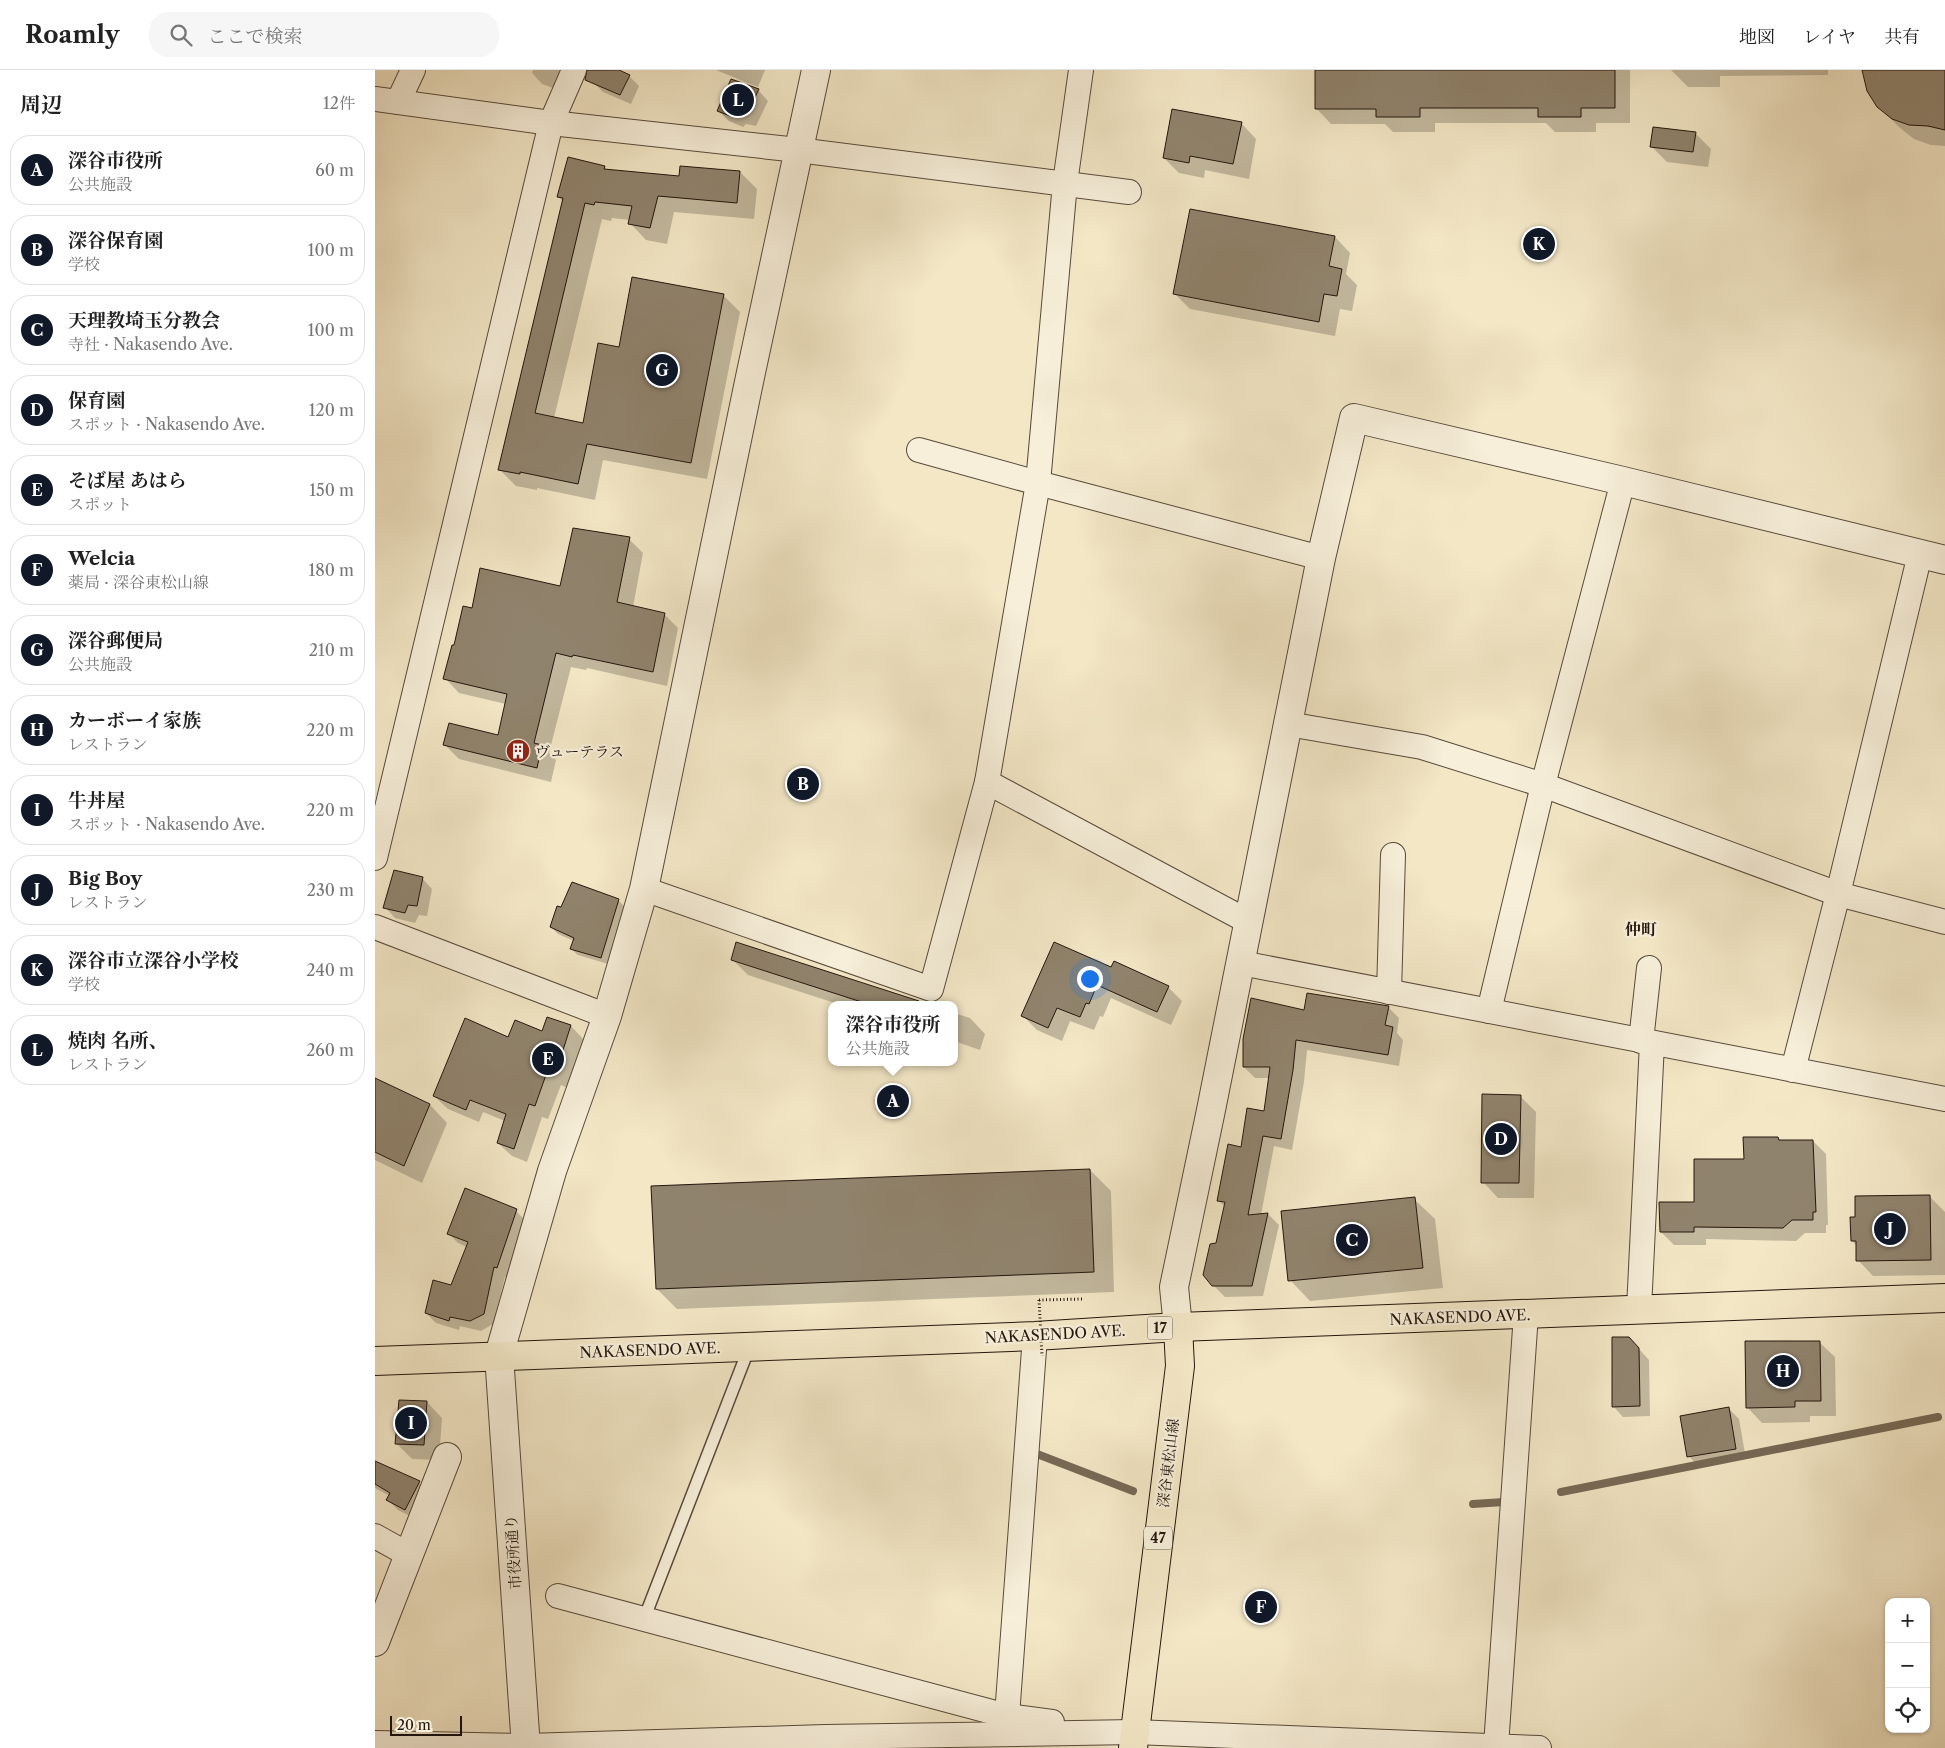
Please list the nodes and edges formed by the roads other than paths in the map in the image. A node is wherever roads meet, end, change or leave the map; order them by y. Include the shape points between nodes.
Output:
1 (413, 70) edge
2 (574, 70) edge
3 (816, 70) edge
4 (1081, 70) edge
5 (375, 99) edge
6 (398, 102) junction
7 (551, 124) junction
8 (798, 150) junction
9 (1065, 183) junction
10 (1129, 192) dead end
11 (919, 450) dead end
12 (1623, 480) junction
13 (1038, 483) junction
14 (1932, 557) edge
15 (1321, 558) junction
16 (1288, 724) junction
17 (987, 782) junction
18 (1543, 785) junction
19 (1393, 855) dead end
20 (375, 858) edge
21 (644, 888) junction
22 (1838, 894) junction
23 (1249, 922) junction
24 (1945, 922) edge
25 (375, 927) edge
26 (1241, 963) junction
27 (1649, 968) dead end
28 (1389, 992) junction
29 (1489, 1011) junction
30 (607, 1016) junction
31 (1646, 1042) junction
32 (1793, 1070) junction
33 (1945, 1099) edge
34 (1945, 1298) edge
35 (1639, 1309) junction
36 (1526, 1314) junction
37 (1178, 1327) junction
38 (749, 1346) junction
39 (1038, 1346) junction
40 (499, 1355) junction
41 (375, 1361) edge
42 (447, 1457) dead end
43 (375, 1536) edge
44 (409, 1555) junction
45 (558, 1596) dead end
46 (644, 1619) junction
47 (375, 1642) edge
48 (1007, 1716) junction
49 (1133, 1740) edge
50 (375, 1743) edge
51 (1497, 1746) junction
52 (526, 1747) edge
53 (1539, 1748) edge

1 - 6 street
2 - 7 street
3 - 8 street
4 - 9 street
5 - 6 street
6 - 7 street
7 - 8 street
7 - 20 street
8 - 9 street
8 - 21 street
9 - 10 street
9 - 13 street
11 - 13 street
12 - 14 street
12 - 15 street via 1354,418
12 - 18 street
13 - 15 street
13 - 17 street
14 - 22 street
15 - 16 street
16 - 18 street via 1422,747
16 - 23 street
17 - 21 street via 931,989
17 - 23 street
18 - 22 street
18 - 29 street
19 - 28 street
21 - 30 street
22 - 24 street
22 - 32 street
23 - 26 street
25 - 30 street
26 - 28 street
26 - 37 street via 1173,1286
27 - 31 street
28 - 29 street
29 - 31 street
30 - 40 street via 552,1171
31 - 32 street
31 - 35 street
32 - 33 street
34 - 35 main road, NAKASENDO AVE. / 17
35 - 36 main road, NAKASENDO AVE. / 17
36 - 37 main road, NAKASENDO AVE. / 17
36 - 51 street
37 - 39 main road, NAKASENDO AVE. / 17
37 - 49 main road, 深谷東松山線 / 47 via 1180,1366
38 - 39 main road, NAKASENDO AVE. / 17
38 - 40 main road, NAKASENDO AVE. / 17
38 - 46 lane
39 - 48 street
40 - 41 main road, NAKASENDO AVE. / 17
40 - 52 street, 市役所通り
42 - 44 street
43 - 44 street
44 - 47 street
45 - 46 street
46 - 48 street
48 - 49 street
49 - 51 street
49 - 52 street via 835,1737
50 - 52 street
51 - 53 street

